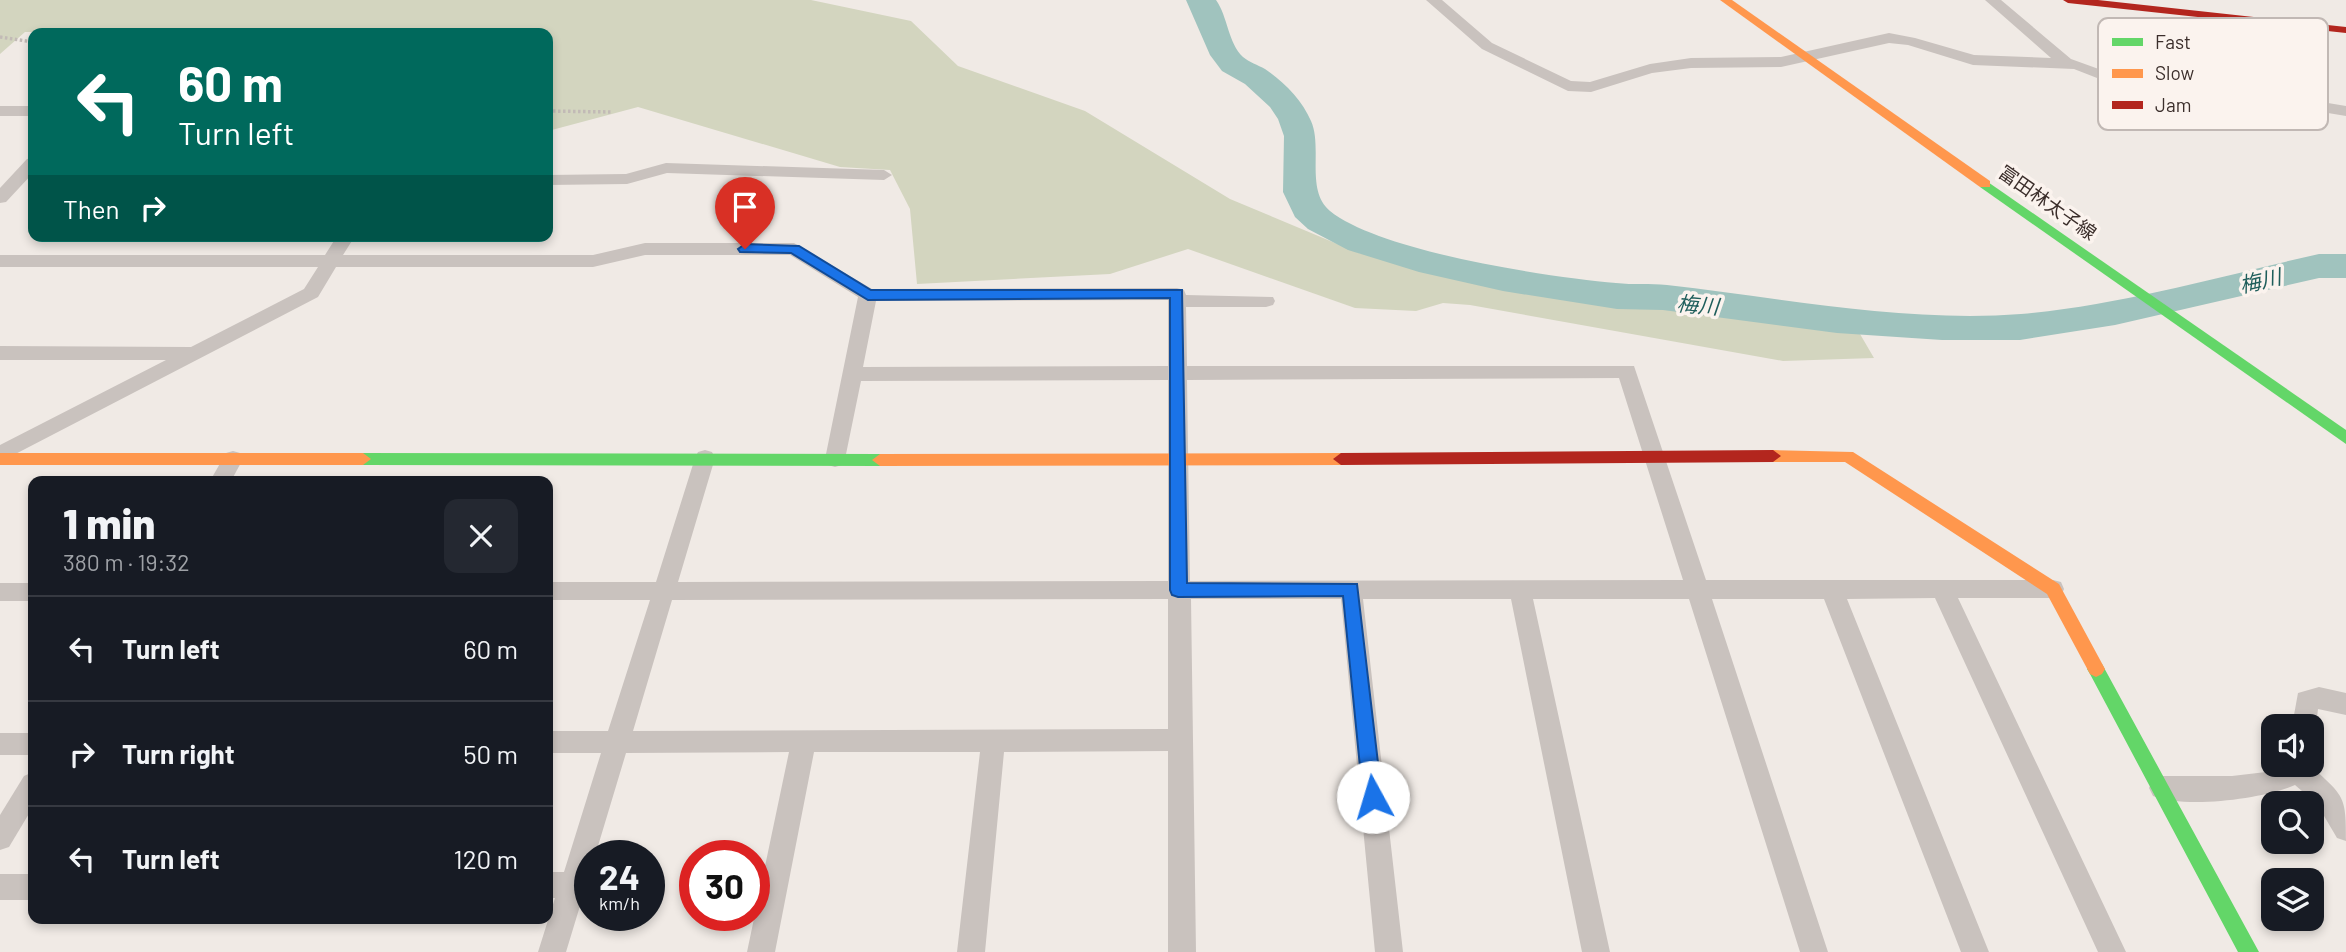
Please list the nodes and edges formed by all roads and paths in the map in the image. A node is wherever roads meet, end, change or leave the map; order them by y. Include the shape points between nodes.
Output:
1 (1433, 0) edge
2 (1725, 0) edge
3 (1992, 0) edge
4 (2068, 0) edge
5 (2242, 18) edge
6 (2328, 28) edge
7 (2346, 30) edge
8 (0, 37) edge
9 (28, 41) edge
10 (2067, 64) junction
11 (2098, 73) edge
12 (2328, 108) edge
13 (0, 111) edge
14 (28, 111) edge
15 (553, 111) edge
16 (2346, 111) edge
17 (611, 112) dead end
18 (884, 175) dead end
19 (17, 180) edge
20 (553, 180) edge
21 (0, 198) edge
22 (342, 242) edge
23 (0, 261) edge
24 (330, 261) junction
25 (868, 295) junction
26 (1266, 300) dead end
27 (1177, 301) junction
28 (0, 353) edge
29 (195, 353) junction
30 (1178, 373) junction
31 (852, 374) junction
32 (2346, 438) edge
33 (0, 457) edge
34 (705, 458) junction
35 (1657, 458) junction
36 (233, 459) junction
37 (835, 459) junction
38 (1178, 460) junction
39 (223, 476) edge
40 (1351, 589) junction
41 (1520, 589) junction
42 (1697, 589) junction
43 (1832, 589) junction
44 (1942, 589) junction
45 (2053, 589) junction
46 (1178, 590) junction
47 (553, 591) edge
48 (664, 591) junction
49 (0, 592) edge
50 (28, 592) edge
51 (2346, 704) edge
52 (2305, 714) edge
53 (1180, 740) junction
54 (803, 741) junction
55 (993, 741) junction
56 (553, 742) edge
57 (617, 742) junction
58 (0, 744) edge
59 (28, 744) edge
60 (2286, 777) edge
61 (2308, 777) edge
62 (2162, 788) junction
63 (28, 792) edge
64 (2346, 829) edge
65 (0, 838) edge
66 (560, 885) edge
67 (0, 887) edge
68 (28, 887) edge
69 (552, 952) edge
70 (761, 952) edge
71 (971, 952) edge
72 (1182, 952) edge
73 (1389, 952) edge
74 (1596, 952) edge
75 (1814, 952) edge
76 (1975, 952) edge
77 (2112, 952) edge
78 (2249, 952) edge

1 - 10 street via 1487,46 1568,86 1591,87 1650,69 1691,64 1780,62 1889,38 1973,60
2 - 32 street, 富田林太子線
3 - 10 street
4 - 5 street
6 - 7 street
8 - 9 path
10 - 11 street
12 - 16 street
13 - 14 street
15 - 17 path
18 - 20 street via 666,168 628,179
19 - 21 street
22 - 24 street
23 - 24 street
24 - 25 street via 593,261 645,249 794,249
24 - 29 street via 311,293
25 - 27 street via 1177,293
25 - 31 street
26 - 27 street
27 - 30 street
28 - 29 street
29 - 33 street
30 - 31 street
30 - 35 street via 1627,371
30 - 38 street
31 - 37 street
33 - 36 street
34 - 36 street
34 - 37 street
34 - 48 street
35 - 38 street
35 - 42 street
35 - 45 street via 1848,456
36 - 39 street
37 - 38 street
38 - 46 street
40 - 41 street
40 - 46 street
40 - 73 street
41 - 42 street
41 - 74 street
42 - 43 street
42 - 75 street
43 - 44 street
43 - 76 street
44 - 45 street
44 - 77 street
45 - 62 street
46 - 48 street
46 - 53 street
47 - 48 street
48 - 57 street
49 - 50 street
51 - 52 street via 2307,700
53 - 55 street
53 - 72 street
54 - 55 street
54 - 57 street
54 - 70 street
55 - 71 street
56 - 57 street
57 - 66 street
58 - 59 street
60 - 62 street via 2254,787
61 - 64 street
62 - 78 street
63 - 65 street
66 - 69 street
67 - 68 street

